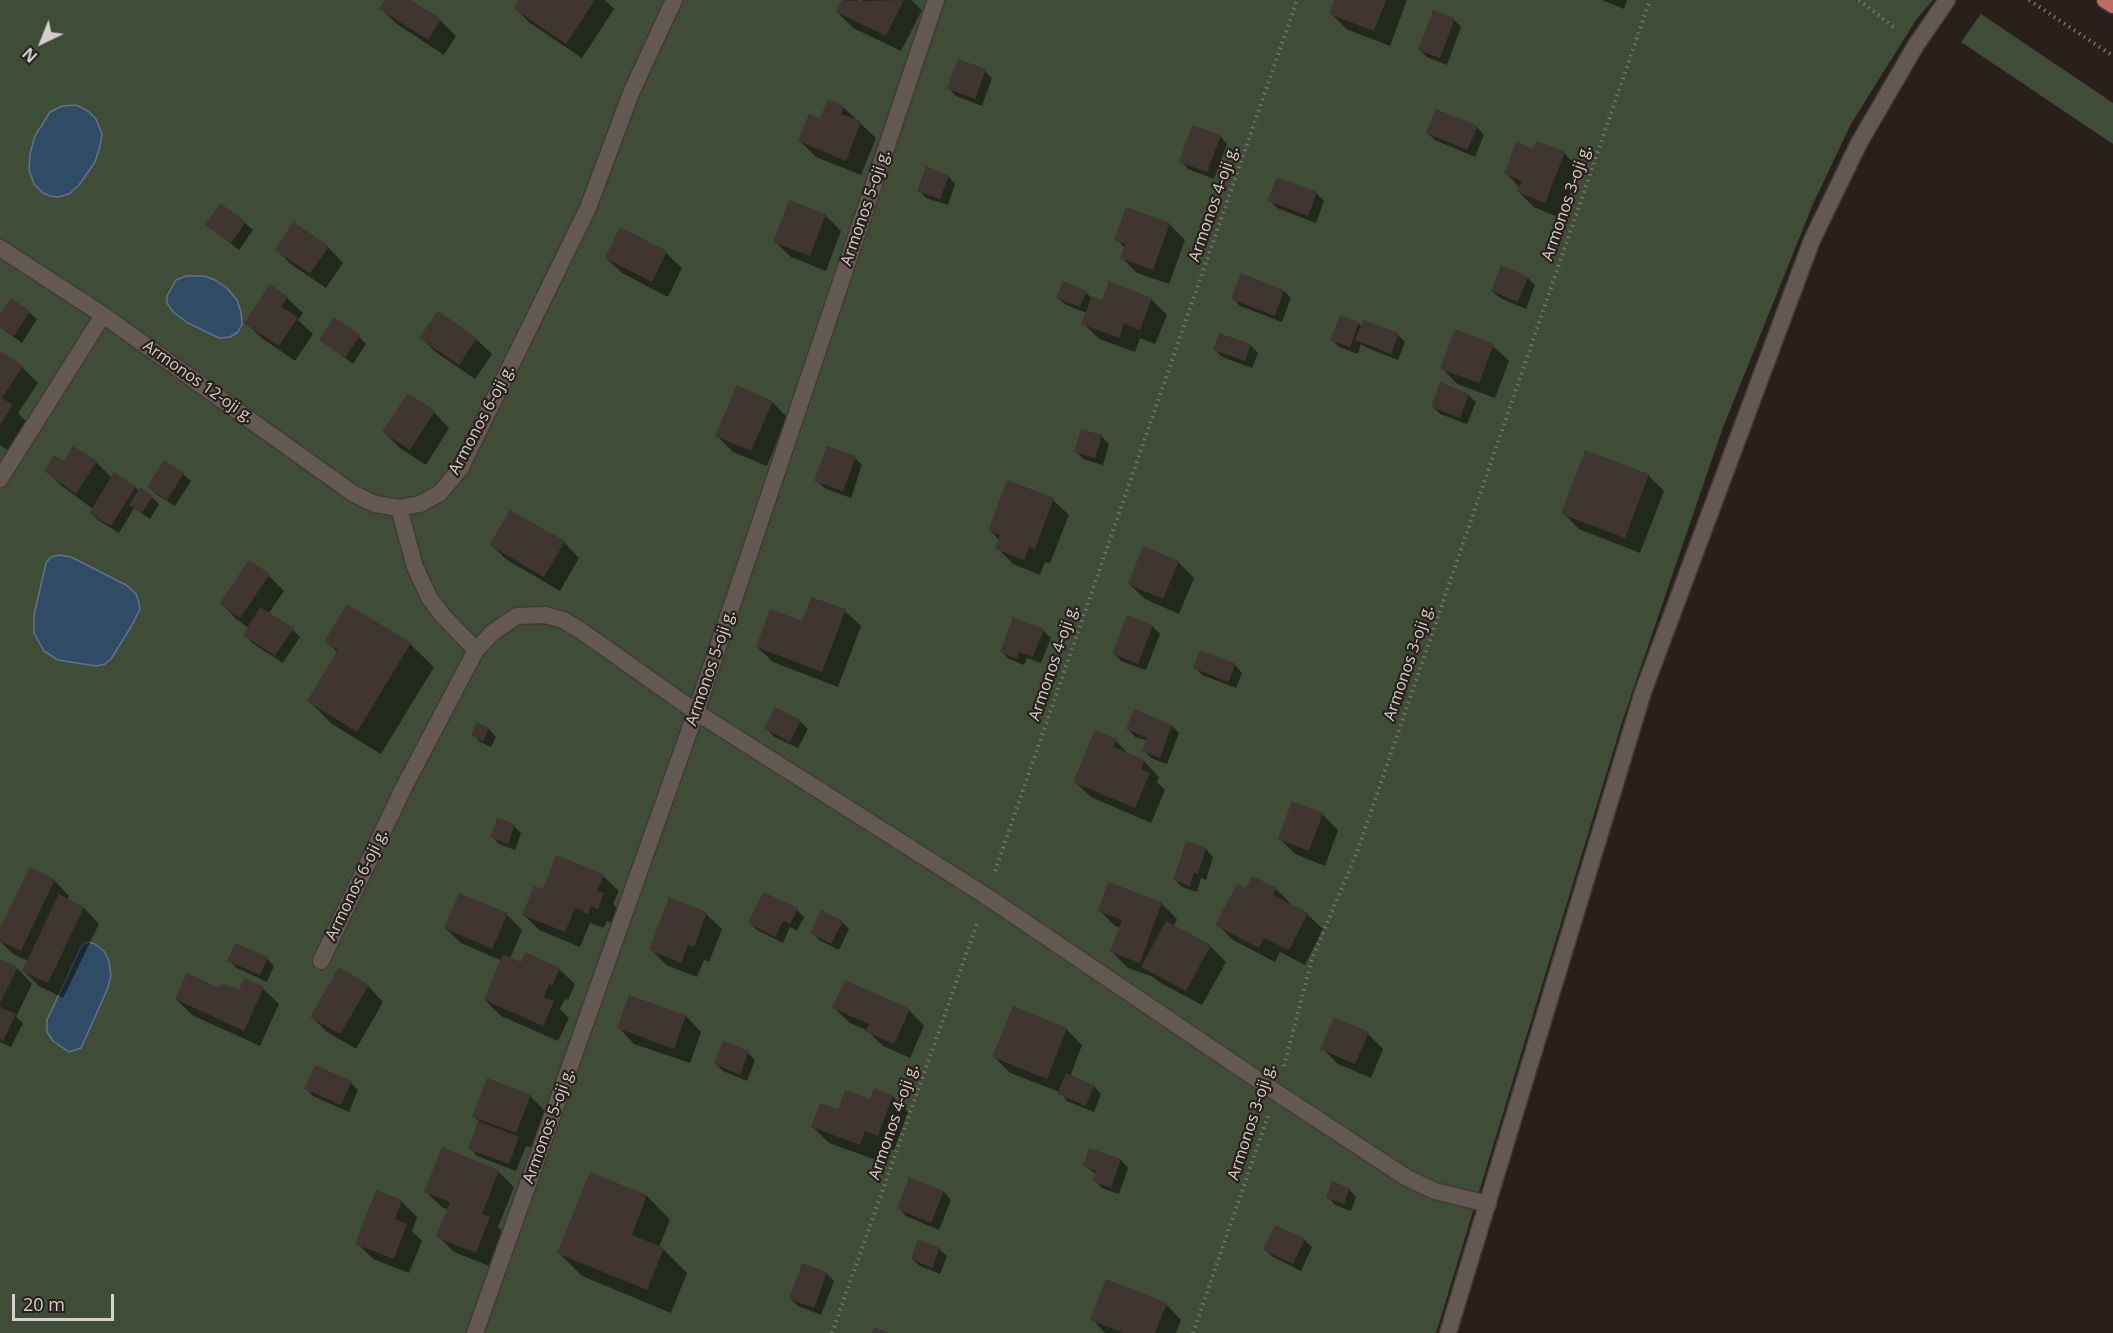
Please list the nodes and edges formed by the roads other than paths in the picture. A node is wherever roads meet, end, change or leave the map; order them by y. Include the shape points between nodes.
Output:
1 (674, 0) edge
2 (936, 0) edge
3 (1947, 0) edge
4 (2105, 0) edge
5 (2113, 5) edge
6 (0, 248) edge
7 (103, 315) junction
8 (0, 479) edge
9 (399, 508) junction
10 (476, 650) junction
11 (696, 712) junction
12 (321, 961) dead end
13 (1488, 1204) junction
14 (475, 1333) edge
15 (1448, 1333) edge

1 - 9 street, Armonos 6-oji g. via 631,93 588,208 460,469 440,493 420,504
2 - 11 street, Armonos 5-oji g.
3 - 13 street via 1859,143 1812,240 1643,692
4 - 5 main road
6 - 7 street, Armonos 12-oji g.
7 - 8 street
7 - 9 street, Armonos 12-oji g. via 354,494 375,504
9 - 10 street via 415,567 430,599
10 - 11 street, Armonos 6-oji g. via 493,632 517,616 545,615 563,620
10 - 12 street, Armonos 6-oji g. via 404,787
11 - 13 street, Armonos 6-oji g. via 986,896 1407,1178 1435,1191
11 - 14 street, Armonos 5-oji g.
13 - 15 street

